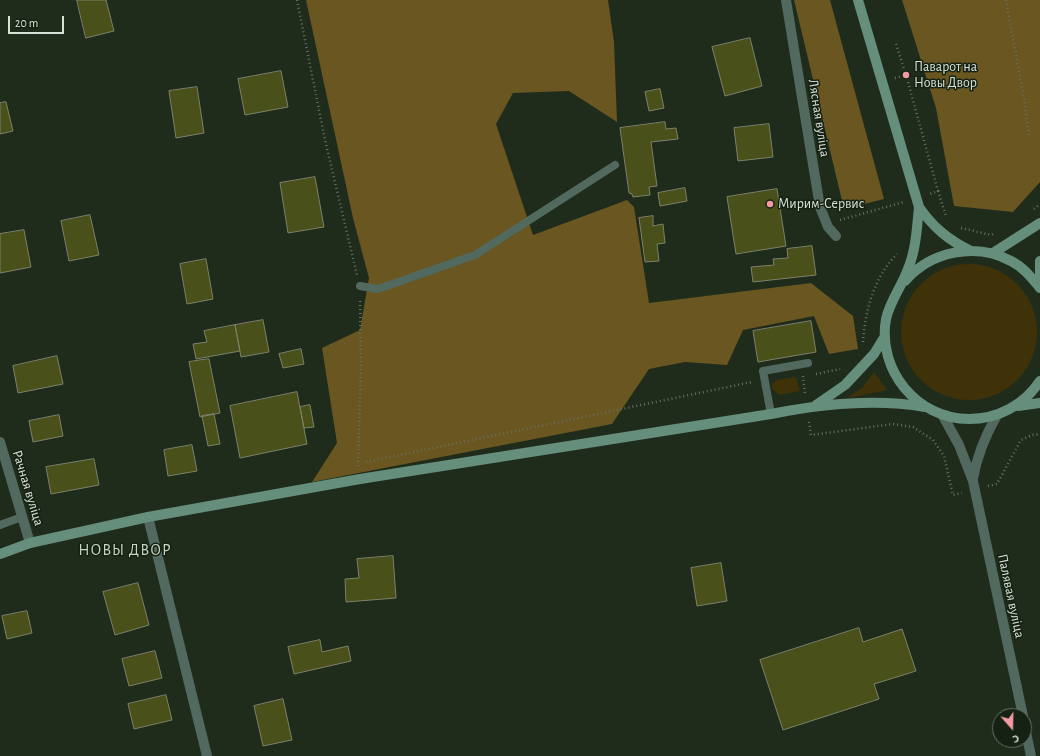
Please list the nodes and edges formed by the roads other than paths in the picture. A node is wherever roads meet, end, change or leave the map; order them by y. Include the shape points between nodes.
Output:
1 (786, 0) edge
2 (858, 0) edge
3 (615, 165) dead end
4 (919, 207) junction
5 (1040, 223) edge
6 (836, 236) dead end
7 (971, 250) junction
8 (993, 254) junction
9 (1040, 261) edge
10 (360, 286) road end
11 (900, 287) junction
12 (1040, 288) edge
13 (885, 336) junction
14 (808, 364) dead end
15 (1040, 381) edge
16 (1040, 403) edge
17 (816, 405) junction
18 (1016, 406) junction
19 (925, 407) junction
20 (771, 414) junction
21 (997, 415) junction
22 (943, 416) junction
23 (0, 442) edge
24 (973, 481) junction
25 (22, 517) junction
26 (148, 517) junction
27 (0, 525) edge
28 (30, 543) junction
29 (0, 554) edge
30 (1021, 708) edge
31 (207, 756) edge

1 - 6 street, Лясная вуліца via 820,207 828,227
2 - 4 main road
3 - 10 lane via 475,255 378,289
4 - 7 main road via 934,227
4 - 11 main road via 912,256
5 - 8 main road
7 - 8 main road
7 - 11 main road via 954,252 924,264
8 - 12 main road via 1011,261
9 - 12 main road
11 - 13 main road via 886,318
13 - 17 main road via 874,354 845,385
13 - 19 main road via 887,353 897,379 911,397
14 - 20 lane via 763,371
15 - 18 main road
16 - 18 main road
17 - 19 main road via 903,403
17 - 20 main road
18 - 21 main road
19 - 22 main road
20 - 26 main road via 360,479
21 - 22 main road via 979,419
21 - 24 street, Палявая вуліца via 984,438 976,460
22 - 24 street, Палявая вуліца via 959,445
23 - 25 street, Рачная вуліца
24 - 30 street, Палявая вуліца
25 - 27 lane
25 - 28 street, Рачная вуліца
26 - 28 main road
26 - 31 street
28 - 29 main road

